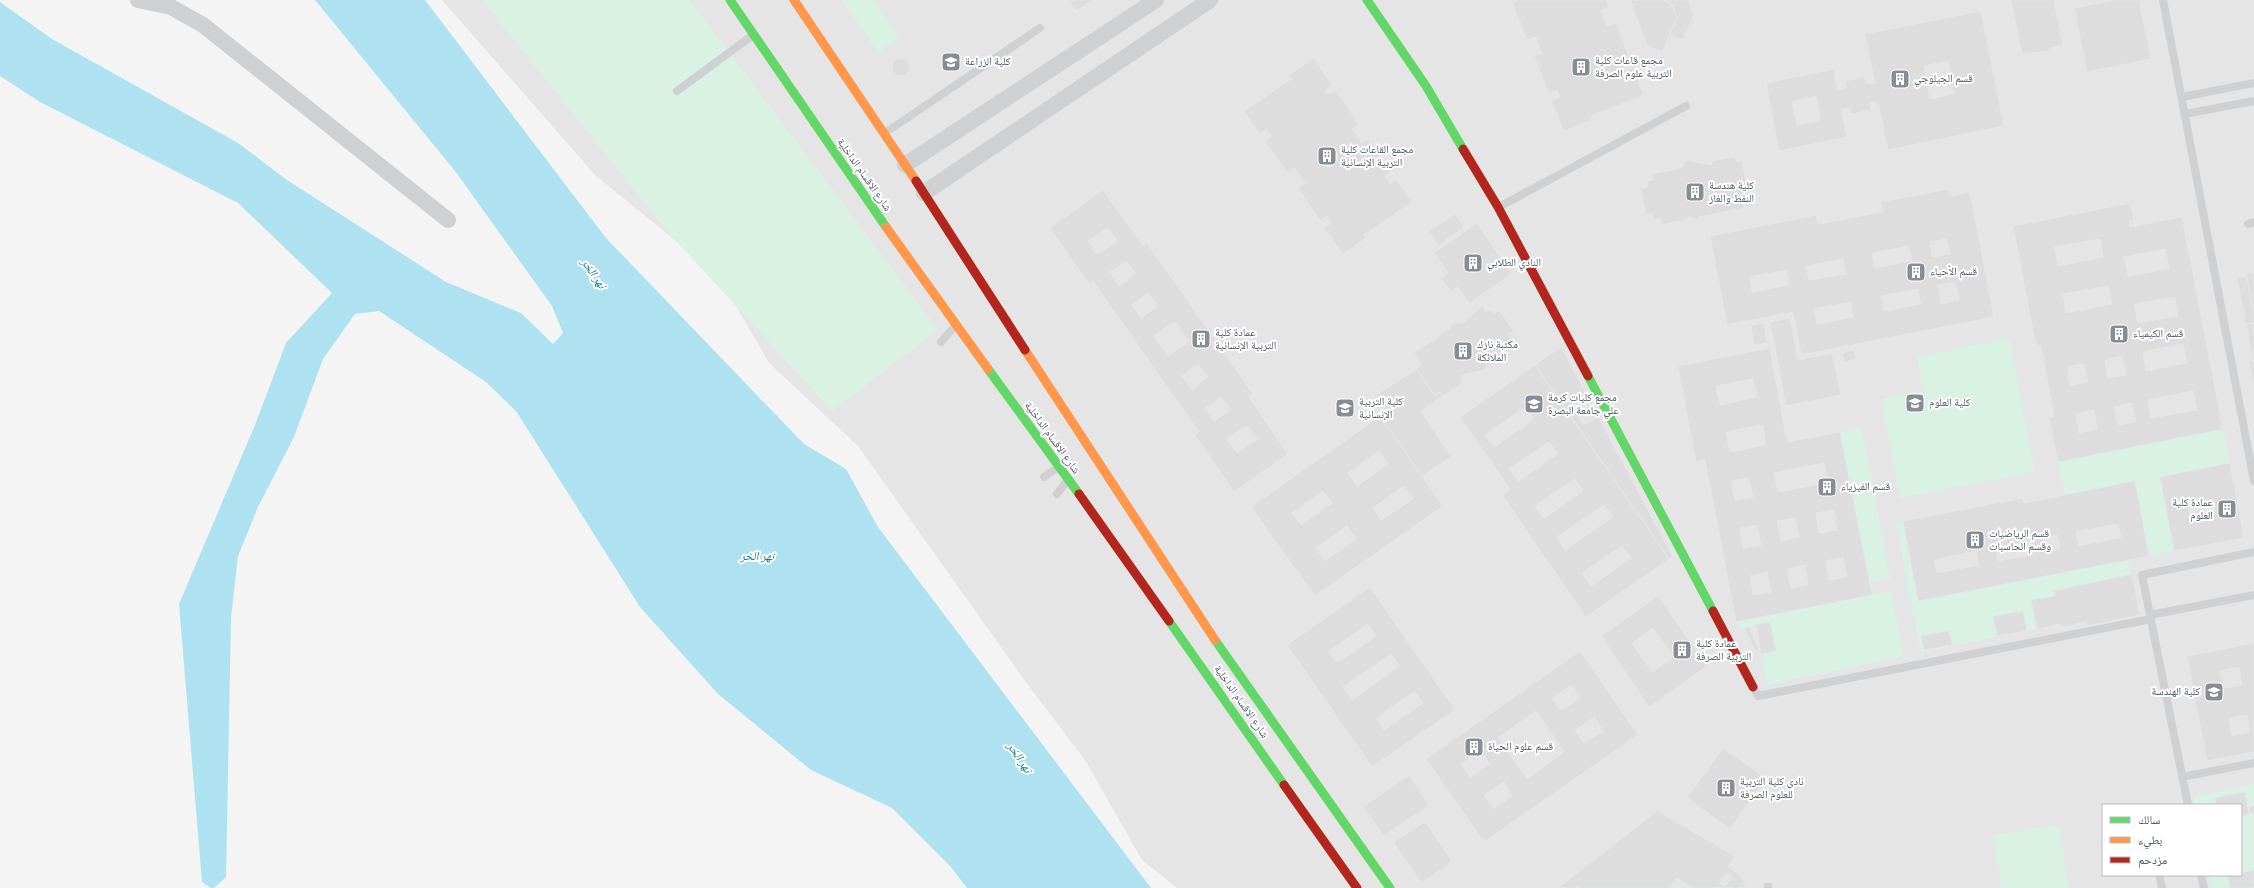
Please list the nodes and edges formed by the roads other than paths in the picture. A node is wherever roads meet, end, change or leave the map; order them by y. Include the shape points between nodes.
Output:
1 (138, 0) edge
2 (730, 0) edge
3 (794, 0) edge
4 (1156, 0) edge
5 (1210, 0) edge
6 (1367, 0) edge
7 (2163, 0) edge
8 (1040, 28) dead end
9 (753, 34) junction
10 (2254, 83) edge
11 (677, 91) dead end
12 (2182, 97) junction
13 (2254, 101) edge
14 (1686, 106) dead end
15 (2185, 114) junction
16 (884, 134) junction
17 (905, 165) junction
18 (924, 193) junction
19 (1498, 207) junction
20 (448, 220) dead end
21 (957, 325) junction
22 (941, 342) dead end
23 (1058, 467) junction
24 (1044, 477) dead end
25 (1068, 480) junction
26 (2254, 481) edge
27 (1057, 494) dead end
28 (2254, 552) edge
29 (2254, 595) edge
30 (2150, 617) junction
31 (1204, 670) junction
32 (1194, 677) dead end
33 (1753, 687) joint
34 (2254, 763) edge
35 (2182, 777) junction
36 (2188, 804) edge
37 (2201, 876) edge
38 (2160, 879) dead end
39 (1357, 888) edge
40 (1390, 888) edge
41 (2162, 888) edge
42 (2204, 888) edge

1 - 20 street via 170,7 203,25
2 - 9 street, شارع الاقسام الداخلية
3 - 16 street, شارع الاقسام الداخلية
4 - 17 street
5 - 18 street
6 - 19 street via 1426,86
7 - 12 lane
8 - 16 lane
9 - 11 lane
9 - 21 street, شارع الاقسام الداخلية via 850,177
10 - 12 lane
12 - 15 lane
13 - 15 lane
14 - 19 lane
15 - 26 lane
16 - 17 street, شارع الاقسام الداخلية
17 - 18 street, شارع الاقسام الداخلية
18 - 40 street, شارع الاقسام الداخلية via 1199,618
19 - 33 street
21 - 22 lane
21 - 23 street, شارع الاقسام الداخلية
23 - 24 lane
23 - 25 street, شارع الاقسام الداخلية
25 - 27 lane
25 - 31 street, شارع الاقسام الداخلية
28 - 30 lane via 2142,574
29 - 30 lane
30 - 33 lane via 1758,696
30 - 35 lane
31 - 32 lane
31 - 39 street, شارع الاقسام الداخلية
34 - 35 lane
35 - 36 lane
37 - 42 lane
38 - 41 lane

